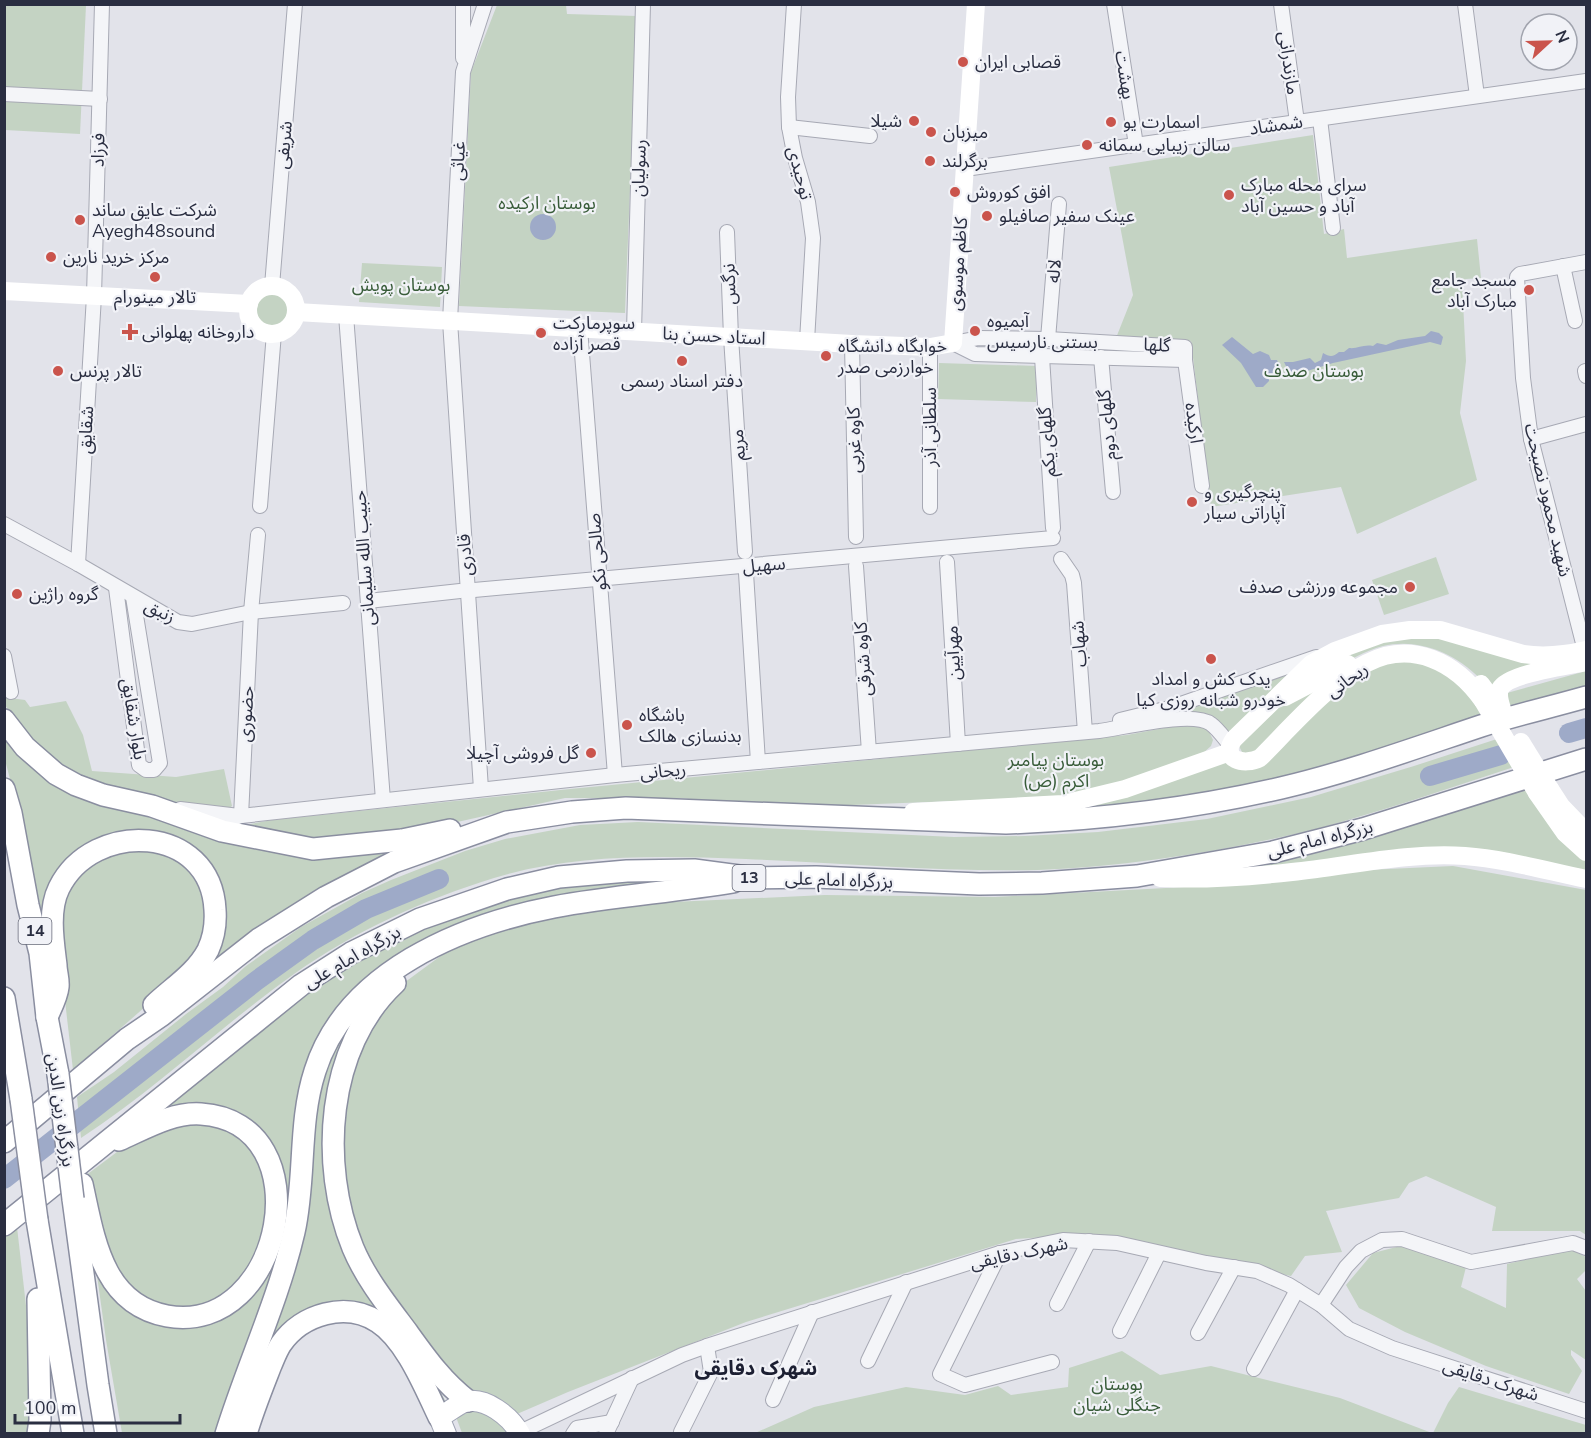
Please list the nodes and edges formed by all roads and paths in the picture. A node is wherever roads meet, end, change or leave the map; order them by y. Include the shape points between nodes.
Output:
1 (102, 4) edge
2 (295, 4) edge
3 (463, 4) edge
4 (485, 4) edge
5 (643, 4) edge
6 (794, 4) edge
7 (976, 4) edge
8 (1114, 4) edge
9 (1281, 4) edge
10 (1465, 4) edge
11 (463, 72) junction
12 (1587, 81) edge
13 (4, 94) edge
14 (1477, 96) junction
15 (100, 99) junction
16 (1320, 119) junction
17 (1297, 122) junction
18 (789, 127) junction
19 (870, 136) dead end
20 (1136, 145) junction
21 (965, 169) junction
22 (1059, 204) dead end
23 (1333, 228) dead end
24 (727, 232) dead end
25 (1587, 262) edge
26 (1563, 266) junction
27 (272, 286) junction
28 (4, 291) edge
29 (94, 296) junction
30 (249, 304) junction
31 (296, 312) junction
32 (346, 315) junction
33 (450, 321) junction
34 (1575, 321) dead end
35 (580, 328) junction
36 (634, 331) junction
37 (274, 333) junction
38 (731, 337) junction
39 (1048, 339) junction
40 (807, 341) junction
41 (953, 343) junction
42 (852, 344) junction
43 (930, 347) junction
44 (1042, 357) junction
45 (1101, 357) junction
46 (1185, 360) junction
47 (1587, 424) edge
48 (1531, 439) junction
49 (1202, 486) dead end
50 (1113, 492) dead end
51 (260, 506) dead end
52 (930, 507) dead end
53 (4, 524) edge
54 (1053, 533) joint
55 (258, 535) dead end
56 (856, 537) dead end
57 (745, 552) dead end
58 (1061, 559) dead end
59 (947, 562) dead end
60 (78, 564) junction
61 (856, 566) dead end
62 (746, 573) dead end
63 (600, 579) junction
64 (116, 588) junction
65 (474, 590) dead end
66 (460, 591) dead end
67 (133, 597) junction
68 (368, 601) junction
69 (343, 603) dead end
70 (251, 612) junction
71 (1335, 651) junction
72 (1586, 655) edge
73 (4, 656) edge
74 (11, 692) dead end
75 (1587, 697) edge
76 (1268, 708) junction
77 (1503, 714) junction
78 (4, 720) edge
79 (1085, 732) junction
80 (958, 744) junction
81 (1230, 749) junction
82 (869, 752) junction
83 (1587, 759) edge
84 (758, 762) junction
85 (615, 775) junction
86 (4, 789) edge
87 (481, 789) junction
88 (1544, 791) junction
89 (383, 800) junction
90 (152, 806) junction
91 (241, 816) junction
92 (854, 817) junction
93 (507, 822) junction
94 (222, 831) junction
95 (1587, 832) edge
96 (1587, 852) edge
97 (1137, 876) junction
98 (754, 879) junction
99 (1587, 879) edge
100 (432, 948) junction
101 (4, 998) edge
102 (47, 1017) junction
103 (127, 1039) junction
104 (4, 1066) edge
105 (21, 1099) junction
106 (30, 1122) junction
107 (4, 1133) edge
108 (4, 1142) edge
109 (94, 1152) junction
110 (77, 1192) junction
111 (37, 1220) junction
112 (6, 1225) edge
113 (1089, 1242) junction
114 (1587, 1248) edge
115 (1000, 1253) junction
116 (1159, 1253) junction
117 (1234, 1267) junction
118 (906, 1282) junction
119 (1297, 1290) junction
120 (1057, 1304) dead end
121 (1321, 1305) junction
122 (812, 1312) junction
123 (1120, 1331) dead end
124 (1198, 1333) dead end
125 (707, 1346) junction
126 (868, 1361) dead end
127 (1052, 1362) dead end
128 (1254, 1369) dead end
129 (632, 1378) junction
130 (773, 1400) dead end
131 (1587, 1411) edge
132 (451, 1416) edge
133 (609, 1428) edge
134 (681, 1432) edge
135 (520, 1433) edge
136 (38, 1434) edge
137 (73, 1434) edge
138 (106, 1434) edge
139 (225, 1434) edge
140 (246, 1434) edge
141 (458, 1434) edge
142 (573, 1434) edge

1 - 15 street, فرزاد
2 - 27 street, شریفی
3 - 11 street
4 - 11 street, غیاثی
5 - 36 street, رسولیان
6 - 18 street, توحیدی
7 - 21 main road, کاظم موسوی
8 - 20 street, بهشت
9 - 17 street, مازندرانی
10 - 14 street
11 - 33 street, غیاثی
12 - 14 street, شمشاد
13 - 15 street
14 - 16 street, شمشاد
15 - 29 street, فرزاد
16 - 17 street, شمشاد
16 - 23 street
17 - 20 street, شمشاد
18 - 19 street
18 - 40 street, توحیدی via 813,238
20 - 21 street, شمشاد
21 - 41 main road, کاظم موسوی
22 - 39 street, لاله
24 - 38 street, نرگس
25 - 26 street
26 - 34 street
26 - 48 street, شهید محمود نصیحت via 1518,275 1523,378
27 - 30 main road via 258,291
27 - 31 main road via 287,291
28 - 29 main road
29 - 30 main road
29 - 60 street, شقایق
30 - 37 main road via 254,326
31 - 32 main road, استاد حسن بنا
31 - 37 main road via 290,326
32 - 33 main road, استاد حسن بنا
32 - 68 street, حبیب الله سلیمانی
33 - 35 main road, استاد حسن بنا
33 - 87 street, قادری
35 - 36 main road, استاد حسن بنا
35 - 63 street, صالحی نکو
36 - 38 main road, استاد حسن بنا
37 - 51 street
38 - 40 main road, استاد حسن بنا
38 - 57 street, مریم
39 - 41 street, گلها via 979,338
39 - 46 street, گلها via 1185,347
40 - 42 main road, استاد حسن بنا
41 - 43 main road, استاد حسن بنا
41 - 44 street, گلها via 975,354
42 - 43 main road, استاد حسن بنا
42 - 56 street, کاوه غربی
43 - 52 street, سلطانی آذر
44 - 45 street, گلها
44 - 54 street, گلهای یکم
45 - 46 street, گلها
45 - 50 street, گلهای دوم
46 - 49 street, ارکیده
47 - 48 street
48 - 72 street, شهید محمود نصیحت
53 - 60 street, زنبق
54 - 63 street, سهیل
55 - 70 street
58 - 79 street, شهاب via 1074,583
59 - 80 street, مهرآیین
60 - 64 street, زنبق
61 - 82 street, کاوه شرقی
62 - 84 street
63 - 65 street, سهیل
63 - 85 street, صالحی نکو
64 - 67 street, زنبق
64 - 67 street, بلوار شقایق via 139,765 154,770 160,763
66 - 68 street
67 - 70 street, زنبق via 178,622 192,624
68 - 89 street, حبیب الله سلیمانی
69 - 70 street
70 - 91 street, حضوری
71 - 72 main road, ریحانی via 1382,634 1424,629 1449,631 1522,654
71 - 76 main road, ریحانی via 1311,664
71 - 79 street, ریحانی via 1169,708 1098,724
72 - 77 main road via 1509,681 1498,696
73 - 74 street
75 - 92 highway via 1282,788 1154,812 1006,823
76 - 77 main road via 1364,655 1407,647 1429,649 1453,660 1476,678
76 - 81 main road, ریحانی
77 - 88 main road, bridge
78 - 90 highway via 25,747 56,774 103,795
79 - 80 street, ریحانی
79 - 81 street, ریحانی via 1195,718 1212,724
80 - 82 street, ریحانی
81 - 88 main road, ریحانی, bridge via 1233,759 1253,762 1339,681 1382,657 1412,654 1441,661 1465,679
81 - 92 main road via 1125,789 1063,804
82 - 84 street, ریحانی
83 - 97 highway, بزرگراه امام علی / 13 via 1363,829 1273,852
84 - 85 street, ریحانی
85 - 87 street, ریحانی
86 - 102 highway, بزرگراه زین الدین / 14 via 40,953
87 - 89 street, ریحانی
88 - 95 main road
88 - 96 main road via 1565,833
89 - 91 street, ریحانی
90 - 91 street, ریحانی
90 - 94 highway
91 - 94 street via 227,821
92 - 93 highway via 626,808
93 - 94 highway via 394,842 313,849
93 - 103 highway via 394,862 326,897 259,939
97 - 98 highway, بزرگراه امام علی / 13 via 979,885 816,877
97 - 99 main road via 1197,879 1406,858 1465,856
98 - 100 highway via 555,907 468,931
98 - 109 highway, بزرگراه امام علی / 13 via 694,870 559,877 507,889 420,919 351,953 301,986
100 - 132 highway via 389,988 357,1035 343,1073 332,1146 335,1182 353,1249 378,1292 452,1389
100 - 139 highway via 402,964 368,991 332,1033 315,1069 305,1109 294,1230 271,1309
101 - 105 highway, بزرگراه زین الدین
102 - 103 highway via 58,987 53,945 55,905 59,889 75,866 95,851 118,843 136,840 169,845 198,863 208,877 215,902 213,936 192,971 155,1004
102 - 110 highway, بزرگراه زین الدین / 14, bridge
103 - 106 highway
104 - 105 highway
105 - 111 highway, بزرگراه زین الدین, bridge
106 - 107 highway
106 - 108 highway
109 - 110 highway via 171,1118 199,1114 231,1122 245,1131 268,1158 277,1185 278,1208 267,1251 248,1286 219,1308 187,1317 151,1312 131,1301 110,1279
109 - 112 highway, بزرگراه امام علی / 13
110 - 138 highway, بزرگراه زین الدین / 14
111 - 136 highway
111 - 137 highway, بزرگراه زین الدین
113 - 115 street, شهرک دقایقی via 1063,1240
113 - 116 street, شهرک دقایقی via 1117,1243
113 - 120 street
114 - 121 street via 1573,1243 1471,1262 1402,1239 1382,1240 1361,1251
115 - 118 street, شهرک دقایقی
115 - 127 street via 940,1374 965,1385
116 - 117 street, شهرک دقایقی
116 - 123 street
117 - 119 street, شهرک دقایقی via 1257,1271
117 - 124 street
118 - 122 street, شهرک دقایقی
118 - 126 street
119 - 121 street, شهرک دقایقی
119 - 128 street
121 - 131 street, شهرک دقایقی via 1349,1329 1392,1348
122 - 125 street, شهرک دقایقی
122 - 130 street
125 - 129 street, شهرک دقایقی
125 - 134 street via 711,1372
129 - 133 street
129 - 135 street, شهرک دقایقی
132 - 135 main road via 482,1403 500,1411
132 - 140 highway via 396,1340 378,1322 352,1311 329,1312 308,1320 280,1345
132 - 141 main road
133 - 142 street via 577,1428

